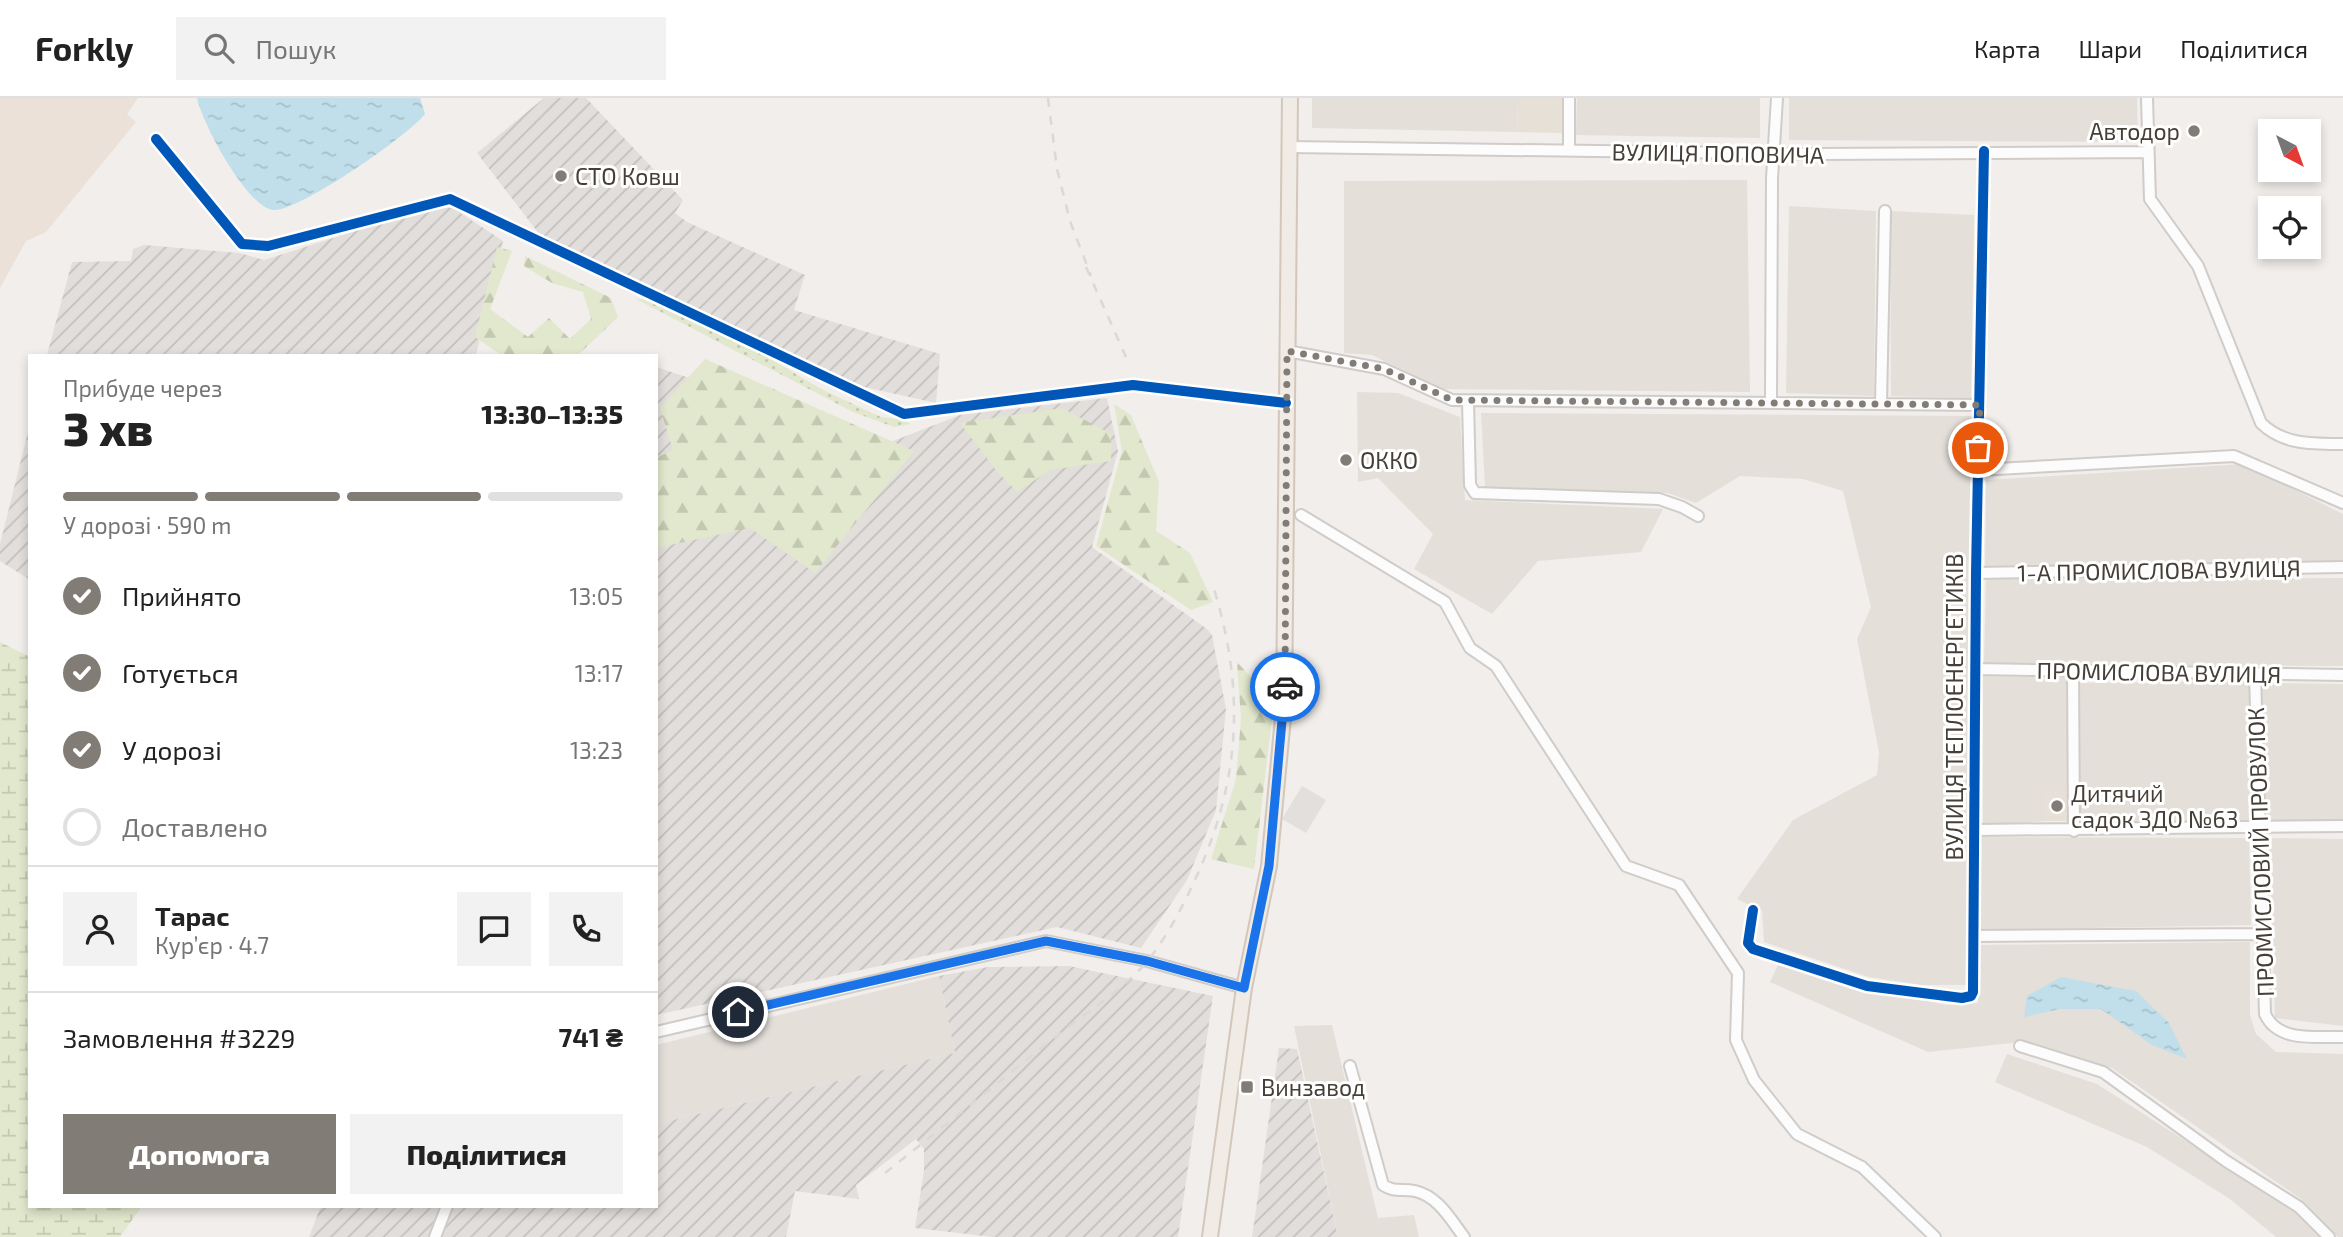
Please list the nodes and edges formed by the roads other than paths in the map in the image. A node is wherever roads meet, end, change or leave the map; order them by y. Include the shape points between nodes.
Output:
1 (1290, 98) edge
2 (1569, 98) edge
3 (1777, 98) edge
4 (2147, 98) edge
5 (156, 139) dead end
6 (1289, 147) junction
7 (1569, 151) junction
8 (1984, 151) junction
9 (2148, 152) junction
10 (1775, 153) junction
11 (1885, 211) dead end
12 (1287, 351) junction
13 (1468, 401) junction
14 (1771, 401) junction
15 (1286, 403) junction
16 (1881, 403) junction
17 (1980, 405) junction
18 (2343, 444) edge
19 (1977, 470) junction
20 (2343, 503) edge
21 (1301, 514) dead end
22 (1698, 516) dead end
23 (2343, 567) edge
24 (1976, 573) junction
25 (1976, 669) junction
26 (2073, 670) junction
27 (2255, 674) junction
28 (2343, 675) edge
29 (2259, 826) junction
30 (2343, 826) edge
31 (1975, 830) junction
32 (2074, 831) junction
33 (1753, 910) dead end
34 (2261, 934) junction
35 (1974, 936) junction
36 (1244, 988) junction
37 (658, 1032) edge
38 (2343, 1037) edge
39 (2020, 1046) dead end
40 (1350, 1066) dead end
41 (446, 1208) edge
42 (435, 1237) edge
43 (1210, 1237) edge
44 (1464, 1237) edge
45 (1935, 1237) edge
46 (2329, 1237) edge

1 - 6 main road
2 - 7 street
3 - 10 street
4 - 9 street
5 - 15 street via 242,244 268,246 450,199 904,414 1133,385
6 - 7 street, ВУЛИЦЯ ПОПОВИЧА
6 - 12 main road
7 - 10 street, ВУЛИЦЯ ПОПОВИЧА
8 - 9 street, ВУЛИЦЯ ПОПОВИЧА
8 - 10 street, ВУЛИЦЯ ПОПОВИЧА
8 - 17 street, ВУЛИЦЯ ТЕПЛОЕНЕРГЕТИКІВ
9 - 18 street via 2150,199 2198,266 2261,423 2288,440
10 - 14 street
11 - 16 street
12 - 13 street via 1384,369 1447,398
12 - 15 main road
13 - 14 street
13 - 22 street via 1470,485 1475,493 1659,499
14 - 16 street
15 - 36 main road via 1284,707 1266,884
16 - 17 street
17 - 19 street, ВУЛИЦЯ ТЕПЛОЕНЕРГЕТИКІВ
19 - 20 street via 2234,456
19 - 24 street, ВУЛИЦЯ ТЕПЛОЕНЕРГЕТИКІВ
21 - 45 street via 1445,602 1471,648 1496,666 1626,866 1679,885 1738,973 1736,1040 1754,1080 1797,1134 1862,1167
23 - 24 street, 1-А ПРОМИСЛОВА ВУЛИЦЯ
24 - 25 street, ВУЛИЦЯ ТЕПЛОЕНЕРГЕТИКІВ
25 - 26 street, ПРОМИСЛОВА ВУЛИЦЯ
25 - 31 street, ВУЛИЦЯ ТЕПЛОЕНЕРГЕТИКІВ
26 - 27 street, ПРОМИСЛОВА ВУЛИЦЯ
26 - 32 street
27 - 28 street, ПРОМИСЛОВА ВУЛИЦЯ
27 - 29 street, ПРОМИСЛОВИЙ ПРОВУЛОК
29 - 30 street
29 - 32 street
29 - 34 street, ПРОМИСЛОВИЙ ПРОВУЛОК
31 - 32 street
31 - 35 street, ВУЛИЦЯ ТЕПЛОЕНЕРГЕТИКІВ
33 - 35 street, ВУЛИЦЯ ТЕПЛОЕНЕРГЕТИКІВ via 1748,943 1753,949 1835,978 1921,995 1971,996
34 - 35 street
34 - 38 street, ПРОМИСЛОВИЙ ПРОВУЛОК via 2265,1014 2274,1027 2293,1035
36 - 37 street via 1147,961 1046,941
36 - 43 main road
39 - 46 street via 2103,1072 2226,1161 2299,1206
40 - 44 street via 1383,1185 1394,1192 1413,1190 1429,1196
41 - 42 street

